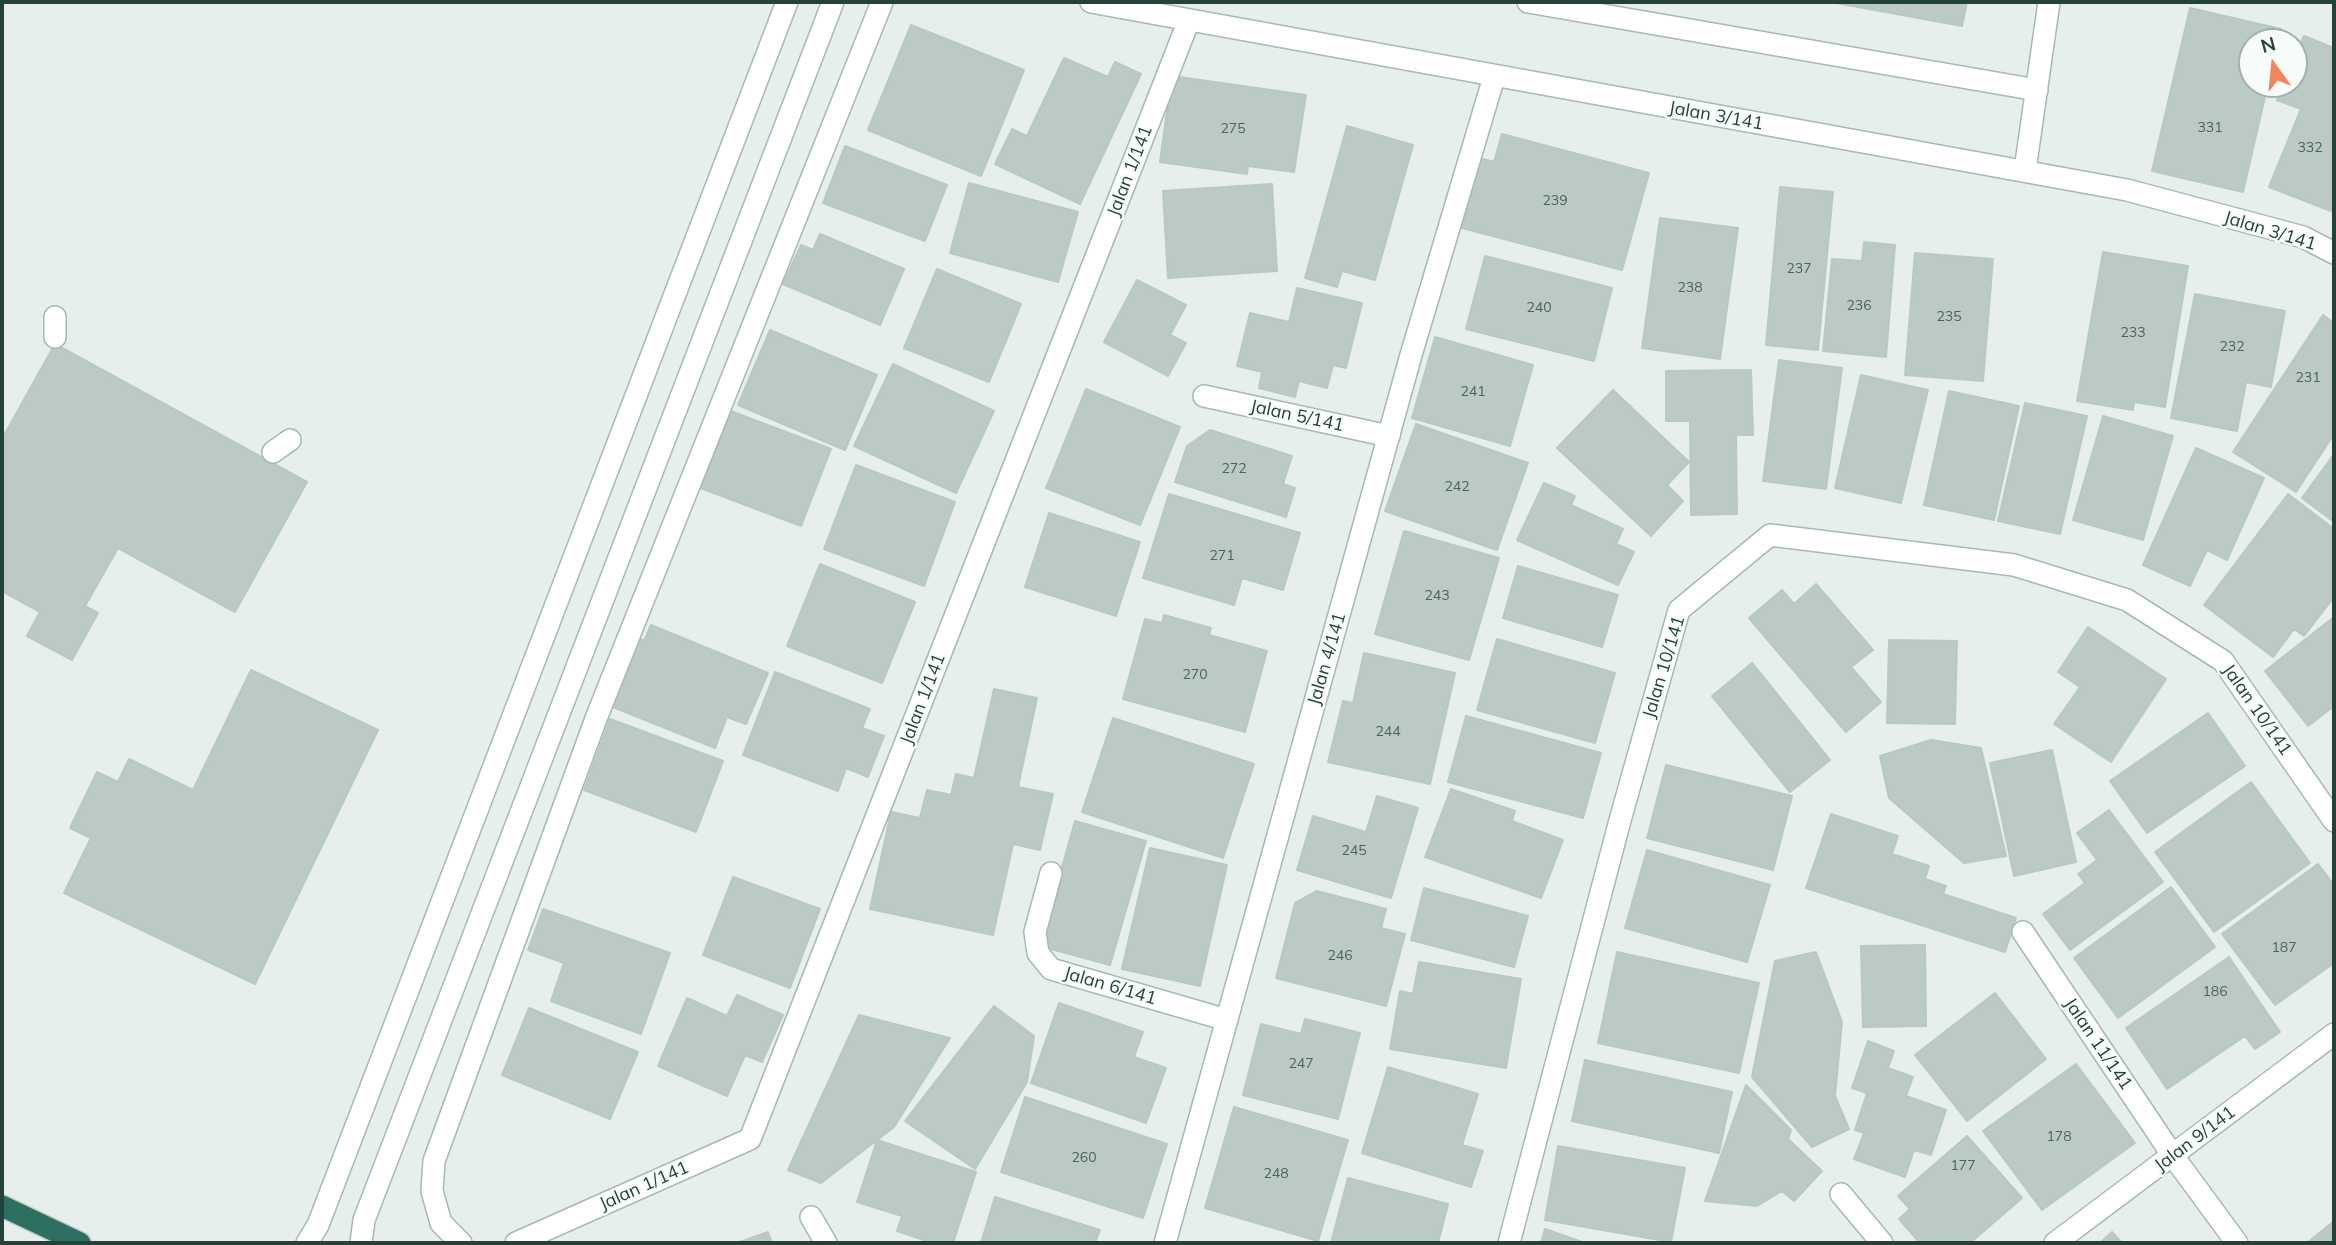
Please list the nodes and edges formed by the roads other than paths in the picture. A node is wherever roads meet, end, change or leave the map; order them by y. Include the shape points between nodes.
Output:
1 (787, 2) edge
2 (833, 2) edge
3 (882, 2) edge
4 (1091, 2) edge
5 (1528, 2) edge
6 (2049, 2) edge
7 (1126, 5) edge
8 (1189, 20) junction
9 (1494, 77) junction
10 (2037, 90) junction
11 (2025, 170) junction
12 (2334, 253) edge
13 (1204, 396) dead end
14 (1389, 436) junction
15 (2334, 821) edge
16 (1051, 873) dead end
17 (2023, 932) dead end
18 (1227, 1020) junction
19 (2334, 1034) edge
20 (2173, 1156) junction
21 (1841, 1194) dead end
22 (2, 1206) edge
23 (811, 1217) dead end
24 (80, 1243) edge
25 (307, 1243) edge
26 (361, 1243) edge
27 (461, 1243) edge
28 (516, 1243) edge
29 (826, 1243) edge
30 (1165, 1243) edge
31 (1509, 1243) edge
32 (1882, 1243) edge
33 (2055, 1243) edge
34 (2237, 1243) edge

1 - 25 street via 328,1199
2 - 26 street via 364,1220
3 - 27 street via 597,716 434,1161 432,1191 441,1223
4 - 7 street, Jalan 3/141
5 - 10 street
6 - 10 street
7 - 8 street, Jalan 3/141
8 - 9 street, Jalan 3/141
8 - 28 street, Jalan 1/141 via 750,1139
9 - 11 street, Jalan 3/141
9 - 14 street, Jalan 4/141
10 - 11 street
11 - 12 street, Jalan 3/141 via 2154,197 2303,237
13 - 14 street, Jalan 5/141
14 - 18 street, Jalan 4/141
15 - 31 street, Jalan 10/141 via 2223,661 2127,600 2014,565 1770,535 1679,610
16 - 18 street, Jalan 6/141 via 1035,932 1038,953 1051,969
17 - 20 street, Jalan 11/141
18 - 30 street, Jalan 4/141
19 - 20 street, Jalan 9/141
20 - 33 street, Jalan 9/141
20 - 34 street, Jalan 11/141
21 - 32 street
22 - 24 highway
23 - 29 street

